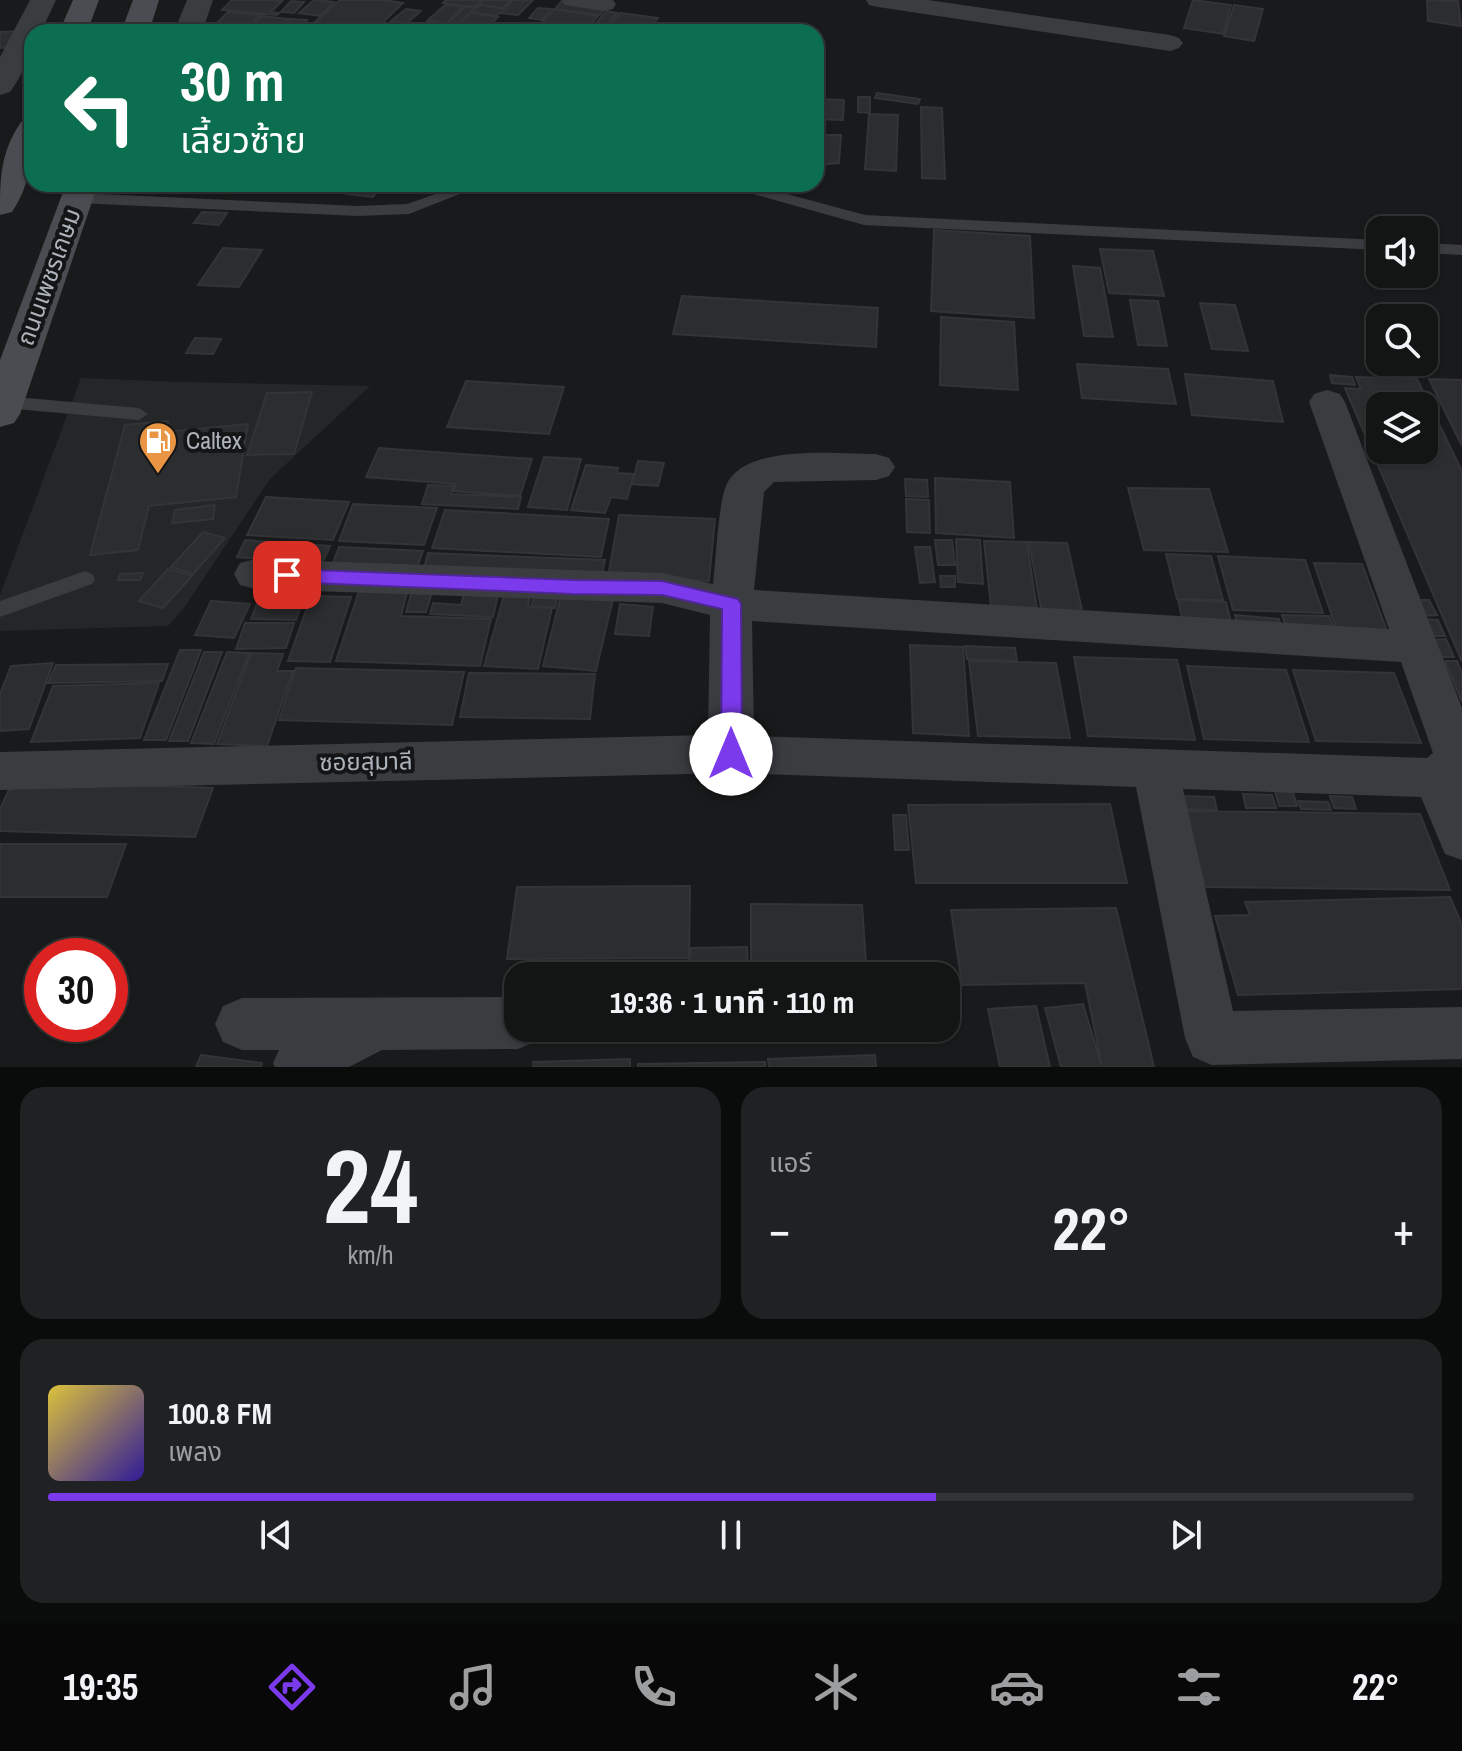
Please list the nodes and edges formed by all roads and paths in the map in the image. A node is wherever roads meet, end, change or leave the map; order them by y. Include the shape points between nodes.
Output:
1 (43, 0) edge
2 (86, 0) edge
3 (146, 0) edge
4 (200, 0) edge
5 (574, 0) edge
6 (878, 0) edge
7 (604, 4) dead end
8 (31, 24) edge
9 (76, 24) edge
10 (138, 24) edge
11 (191, 24) edge
12 (24, 38) edge
13 (1170, 43) dead end
14 (0, 86) edge
15 (456, 192) edge
16 (762, 192) edge
17 (40, 201) edge
18 (1366, 244) edge
19 (1438, 249) edge
20 (1462, 250) edge
21 (1327, 402) dead end
22 (2, 408) edge
23 (139, 414) dead end
24 (876, 467) dead end
25 (255, 574) dead end
26 (85, 579) dead end
27 (731, 604) junction
28 (0, 609) edge
29 (1419, 647) junction
30 (1452, 714) edge
31 (731, 754) junction
32 (1155, 767) junction
33 (0, 771) edge
34 (1437, 778) junction
35 (1462, 839) edge
36 (504, 1023) edge
37 (242, 1024) dead end
38 (374, 1025) junction
39 (1462, 1033) edge
40 (301, 1063) dead end

1 - 8 street
2 - 9 main road
3 - 10 main road
4 - 11 street
5 - 7 street
6 - 13 street
12 - 14 street
15 - 17 lane via 409,209 358,211
16 - 18 lane via 864,220
17 - 22 main road, ถนนเพชรเกษม via 62,240
19 - 20 lane
21 - 29 street
22 - 23 lane
24 - 27 street via 785,467 762,472 745,487
25 - 27 street via 662,588
26 - 28 lane
27 - 29 street
27 - 31 street
29 - 30 street
30 - 34 street via 1458,758
31 - 32 street, ซอยสุมาลี
31 - 33 street, ซอยสุมาลี
32 - 34 street, ซอยสุมาลี
32 - 39 street via 1212,1038
34 - 35 street
36 - 38 street
37 - 38 street
38 - 40 street

